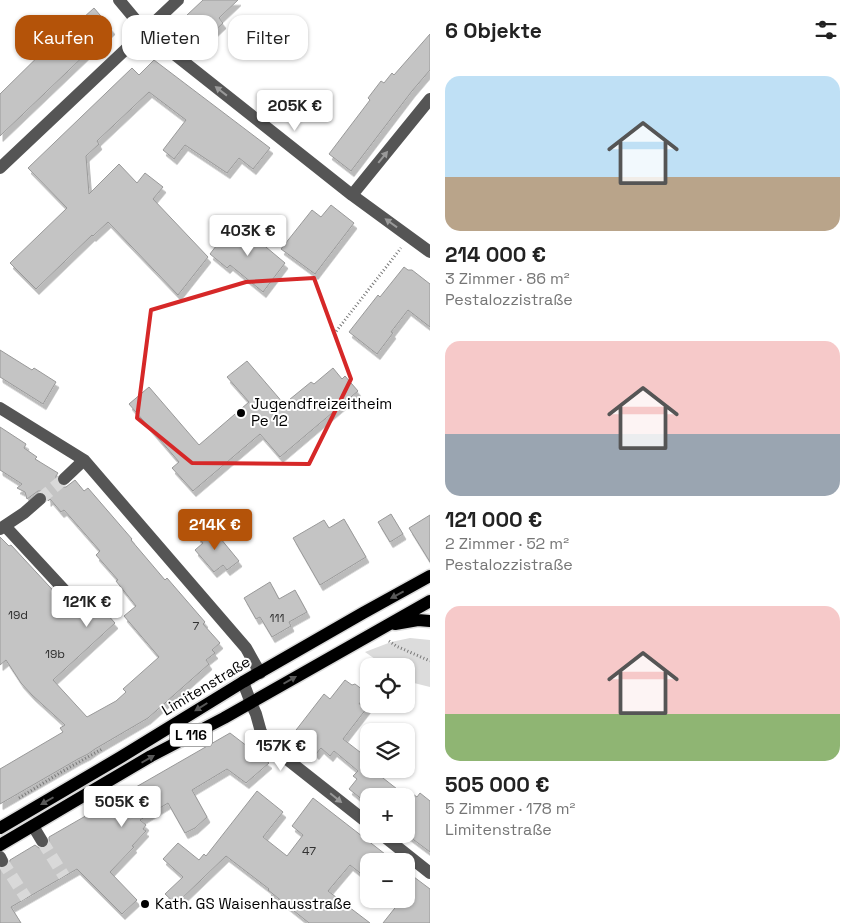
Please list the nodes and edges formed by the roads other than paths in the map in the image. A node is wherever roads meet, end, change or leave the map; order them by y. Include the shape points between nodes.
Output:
1 (119, 0) edge
2 (178, 0) edge
3 (132, 15) edge
4 (162, 15) edge
5 (122, 53) edge
6 (182, 60) edge
7 (430, 99) edge
8 (0, 168) edge
9 (352, 195) junction
10 (430, 252) edge
11 (0, 408) edge
12 (84, 460) junction
13 (64, 478) tunnel mouth
14 (40, 499) tunnel mouth
15 (2, 527) edge
16 (430, 576) edge
17 (430, 601) edge
18 (80, 607) dead end
19 (430, 621) edge
20 (385, 633) junction
21 (260, 672) junction
22 (243, 682) junction
23 (250, 703) junction
24 (360, 817) edge
25 (33, 826) junction
26 (0, 828) edge
27 (42, 842) tunnel mouth
28 (392, 843) edge
29 (0, 845) edge
30 (430, 873) edge

1 - 3 street
2 - 4 street
5 - 8 street
9 -> 6 street
9 -> 7 street
10 -> 9 street
11 - 12 street
12 - 13 street
12 - 21 street via 246,648
14 - 15 street
15 - 18 street
16 -> 21 main road, Limitenstraße / L 116
17 - 20 main road, L 116
19 - 20 main road, L 116 via 418,620
23 -> 20 main road, L 116
21 - 22 main road, Limitenstraße / L 116
22 - 23 street
22 -> 26 main road, Limitenstraße / L 116
23 -> 24 street via 261,732 274,749
25 -> 23 main road, L 116 via 151,756
25 - 27 street
25 - 29 main road, L 116
28 - 30 street

